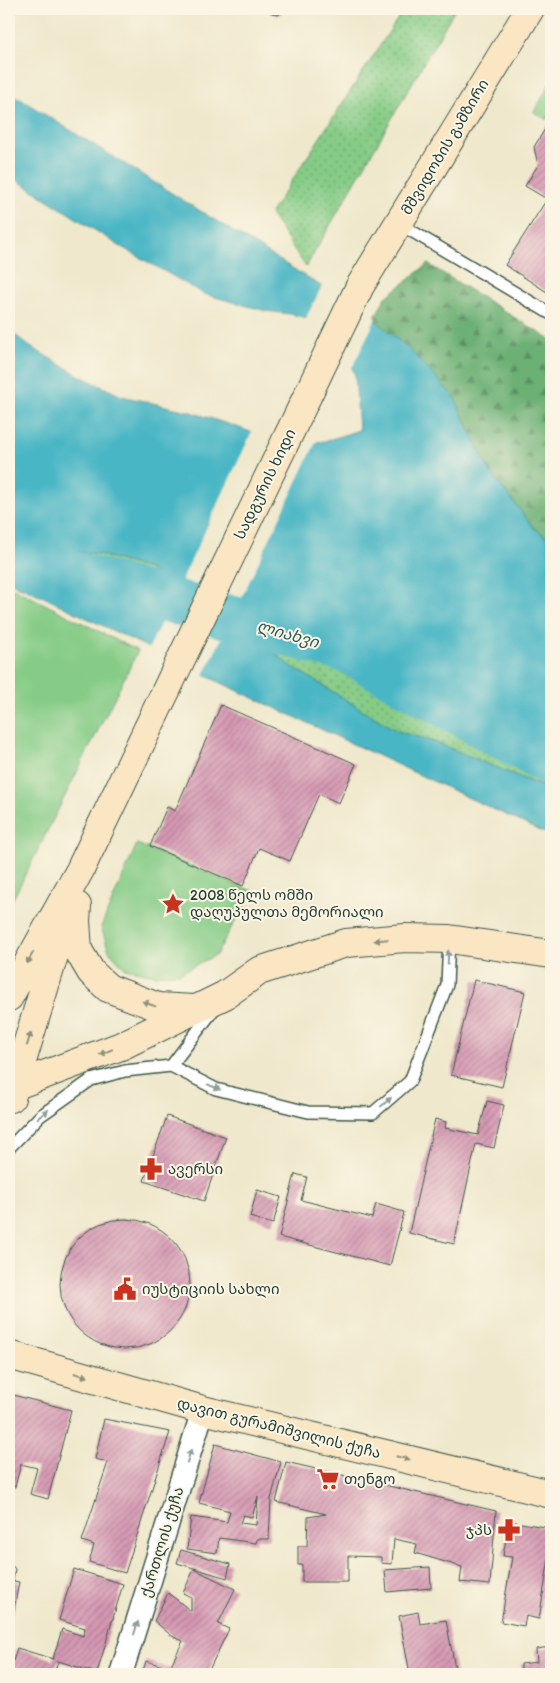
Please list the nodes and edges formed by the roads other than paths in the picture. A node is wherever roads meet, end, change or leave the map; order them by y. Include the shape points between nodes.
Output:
1 (530, 9) edge
2 (398, 223) junction
3 (360, 286) joint
4 (551, 314) edge
5 (80, 870) junction
6 (449, 939) junction
7 (551, 954) edge
8 (225, 995) junction
9 (9, 997) edge
10 (198, 1009) junction
11 (170, 1066) junction
12 (11, 1092) edge
13 (9, 1148) edge
14 (9, 1348) edge
15 (21, 1358) edge
16 (203, 1410) junction
17 (551, 1494) edge
18 (121, 1674) edge

1 - 2 main road, მშვიდობის გამზირი
2 - 3 main road, მშვიდობის გამზირი
2 - 4 lane
3 - 5 main road, სადგურის ხიდი
5 -> 9 main road
10 -> 5 main road via 158,1007 108,988 91,972 78,950 76,921
12 -> 5 main road
6 - 7 main road
6 -> 8 main road via 405,938 346,943 259,971
11 -> 6 lane via 216,1089 308,1112 373,1114 410,1081 447,984
8 - 10 main road
8 - 11 lane
10 -> 12 main road via 121,1046
13 -> 11 lane via 40,1116 91,1080 125,1071
14 - 15 main road, დავით გურამიშვილის ქუჩა
15 -> 16 main road, დავით გურამიშვილის ქუჩა
16 -> 17 main road, დავით გურამიშვილის ქუჩა
18 -> 16 street, ქართლის ქუჩა

